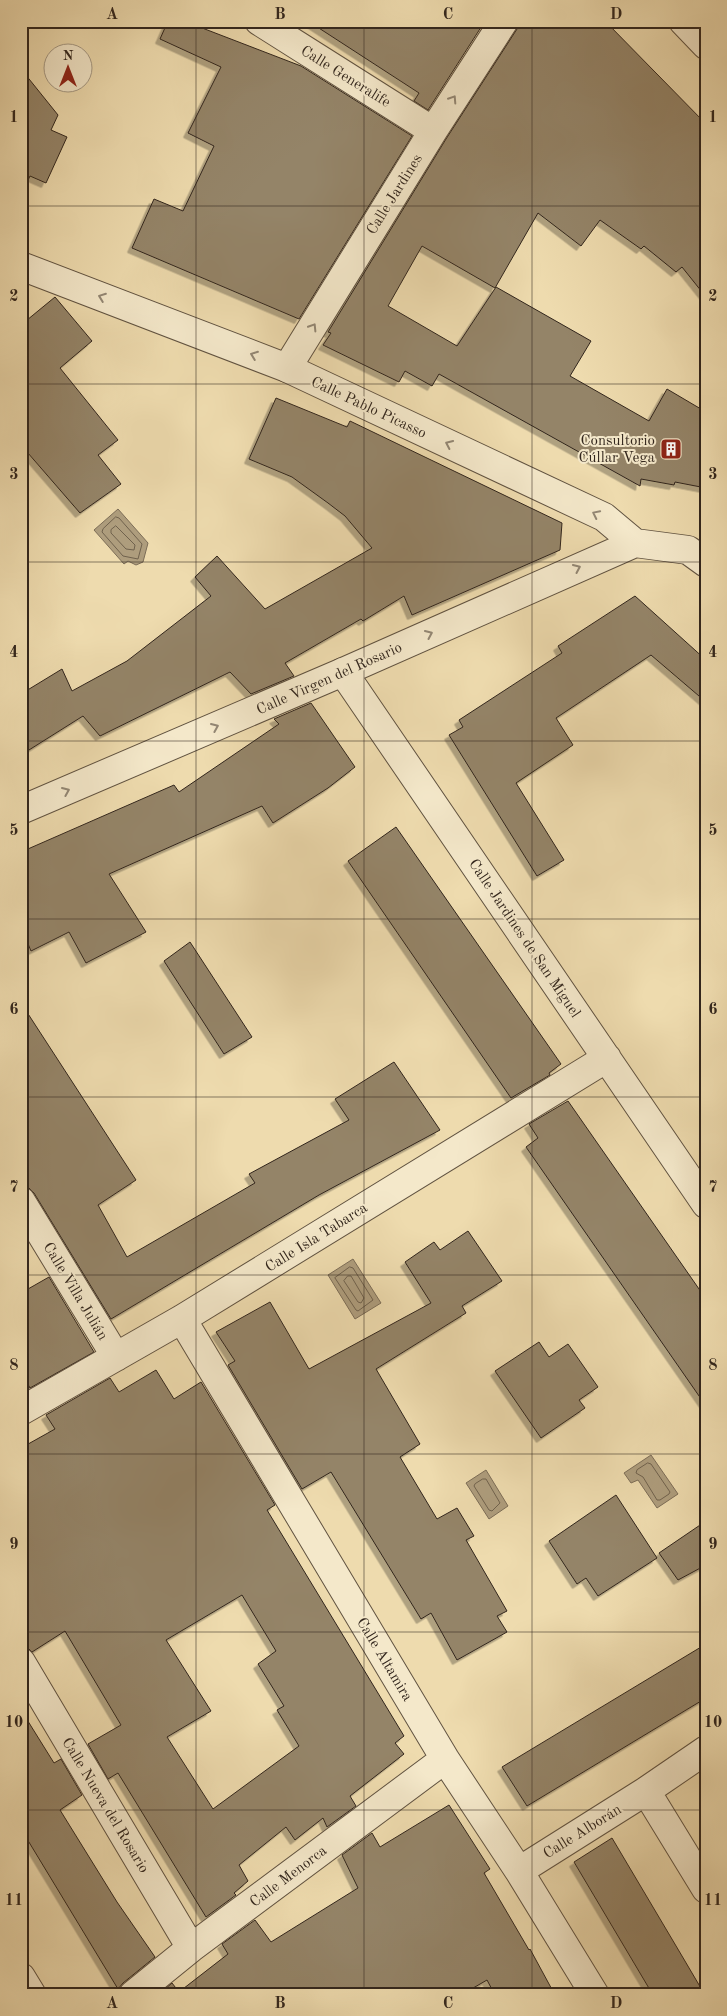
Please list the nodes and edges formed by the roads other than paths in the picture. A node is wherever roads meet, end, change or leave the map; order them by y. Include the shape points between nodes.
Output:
1 (259, 21) edge
2 (504, 21) edge
3 (684, 21) edge
4 (706, 45) edge
5 (433, 131) junction
6 (21, 266) edge
7 (288, 368) junction
8 (635, 543) junction
9 (700, 552) edge
10 (343, 672) junction
11 (21, 810) edge
12 (607, 1058) junction
13 (21, 1200) edge
14 (706, 1204) edge
15 (182, 1319) junction
16 (116, 1357) junction
17 (21, 1411) edge
18 (21, 1662) edge
19 (706, 1750) edge
20 (445, 1759) junction
21 (646, 1791) junction
22 (519, 1871) junction
23 (706, 1889) edge
24 (191, 1948) junction
25 (21, 1977) edge
26 (32, 1995) edge
27 (133, 1995) edge
28 (595, 1995) edge

1 - 5 street, Calle Generalife
5 -> 2 street, Calle Jardines
3 - 4 street
7 -> 5 street, Calle Jardines
7 -> 6 street, Calle Pablo Picasso
8 -> 7 street, Calle Pablo Picasso via 604,517
8 - 9 street
10 -> 8 street, Calle Virgen del Rosario
11 -> 10 street, Calle Virgen del Rosario
10 - 12 street, Calle Jardines de San Miguel
12 - 14 street, Calle Jardines de San Miguel
12 - 15 street, Calle Isla Tabarca
13 - 16 street, Calle Villa Julián
15 - 16 street, Calle Isla Tabarca
15 - 20 street, Calle Altamira
16 - 17 street, Calle Isla Tabarca
18 - 24 street, Calle Nueva del Rosario
19 - 21 street, Calle Alborán
20 - 22 street, Calle Altamira
20 - 24 street, Calle Menorca
21 - 22 street, Calle Alborán
21 - 23 street
22 - 28 street, Calle Altamira
24 - 27 street, Calle Menorca
25 - 26 street

